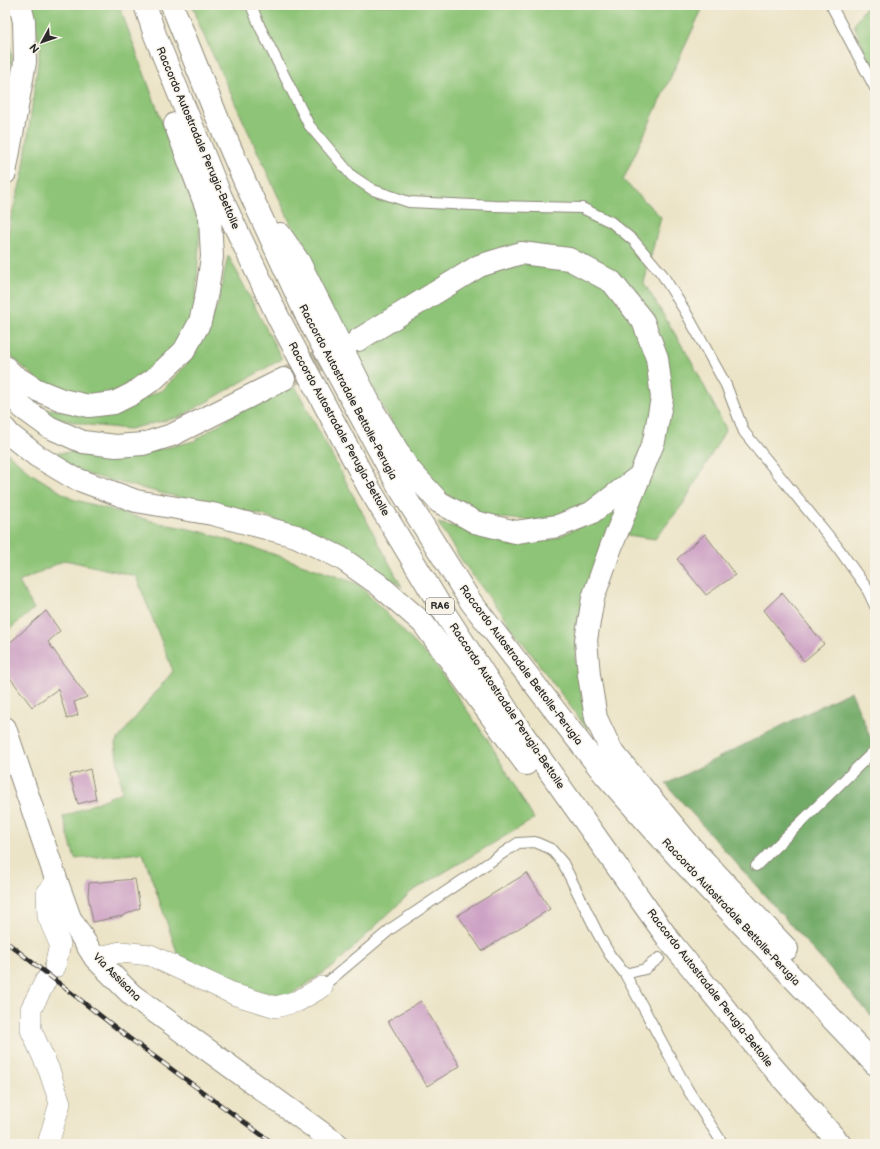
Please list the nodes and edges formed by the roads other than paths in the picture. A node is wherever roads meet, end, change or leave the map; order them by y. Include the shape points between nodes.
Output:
1 (130, 5) edge
2 (145, 5) edge
3 (172, 5) edge
4 (251, 5) edge
5 (831, 5) edge
6 (18, 10) edge
7 (875, 88) edge
8 (5, 173) edge
9 (245, 182) junction
10 (358, 340) tunnel mouth
11 (5, 367) edge
12 (284, 379) tunnel mouth
13 (5, 387) edge
14 (5, 429) edge
15 (639, 476) junction
16 (875, 606) edge
17 (5, 728) edge
18 (875, 750) edge
19 (756, 866) dead end
20 (57, 882) junction
21 (664, 949) junction
22 (96, 958) junction
23 (625, 974) junction
24 (322, 987) joint
25 (875, 1044) edge
26 (875, 1064) edge
27 (48, 1144) edge
28 (337, 1144) edge
29 (723, 1144) edge
30 (840, 1144) edge

1 - 11 main road via 210,218 212,257 200,322 184,351 154,379 114,403 89,406 62,400 36,390
2 - 21 main road, Raccordo Autostradale Perugia-Bettolle / RA6 via 221,197 279,319 369,488 444,612
3 - 9 main road, Raccordo Autostradale Bettolle-Perugia / RA6 via 218,122
4 - 16 lane via 309,125 352,176 373,190 409,202 582,208 611,222 634,241 662,274 685,311 726,385 744,432 836,545 866,587
5 - 7 lane
6 - 8 main road via 25,62
9 - 15 main road via 299,262 374,412 408,468 439,502 475,522 516,532 558,526 592,513
9 - 26 main road, Raccordo Autostradale Bettolle-Perugia / RA6 via 307,317 399,487 471,602 605,775 685,864
10 - 15 main road via 479,266 521,253 568,259 612,282 643,321 657,358 662,398 654,441
12 - 13 main road via 172,435 143,444 116,446 83,442 49,427 23,408
14 - 21 main road via 36,456 74,478 136,502 212,514 296,536 341,558 378,584 423,623 594,858
15 - 25 main road via 593,598 586,640 596,718 611,750 692,848
17 - 20 main road, Via Assisana
18 - 19 lane
20 - 22 main road, Via Assisana via 70,918
20 - 27 street via 47,892 48,916 60,944 50,974 31,1009 31,1030 60,1103
21 - 23 lane via 645,969
21 - 30 main road, Raccordo Autostradale Perugia-Bettolle / RA6
22 - 24 street via 121,952 150,955 236,995 276,1007 298,1001
22 - 28 main road, Via Assisana via 132,995
23 - 24 lane via 610,955 563,863 551,849 535,842 518,843 398,924
23 - 29 lane via 688,1090

